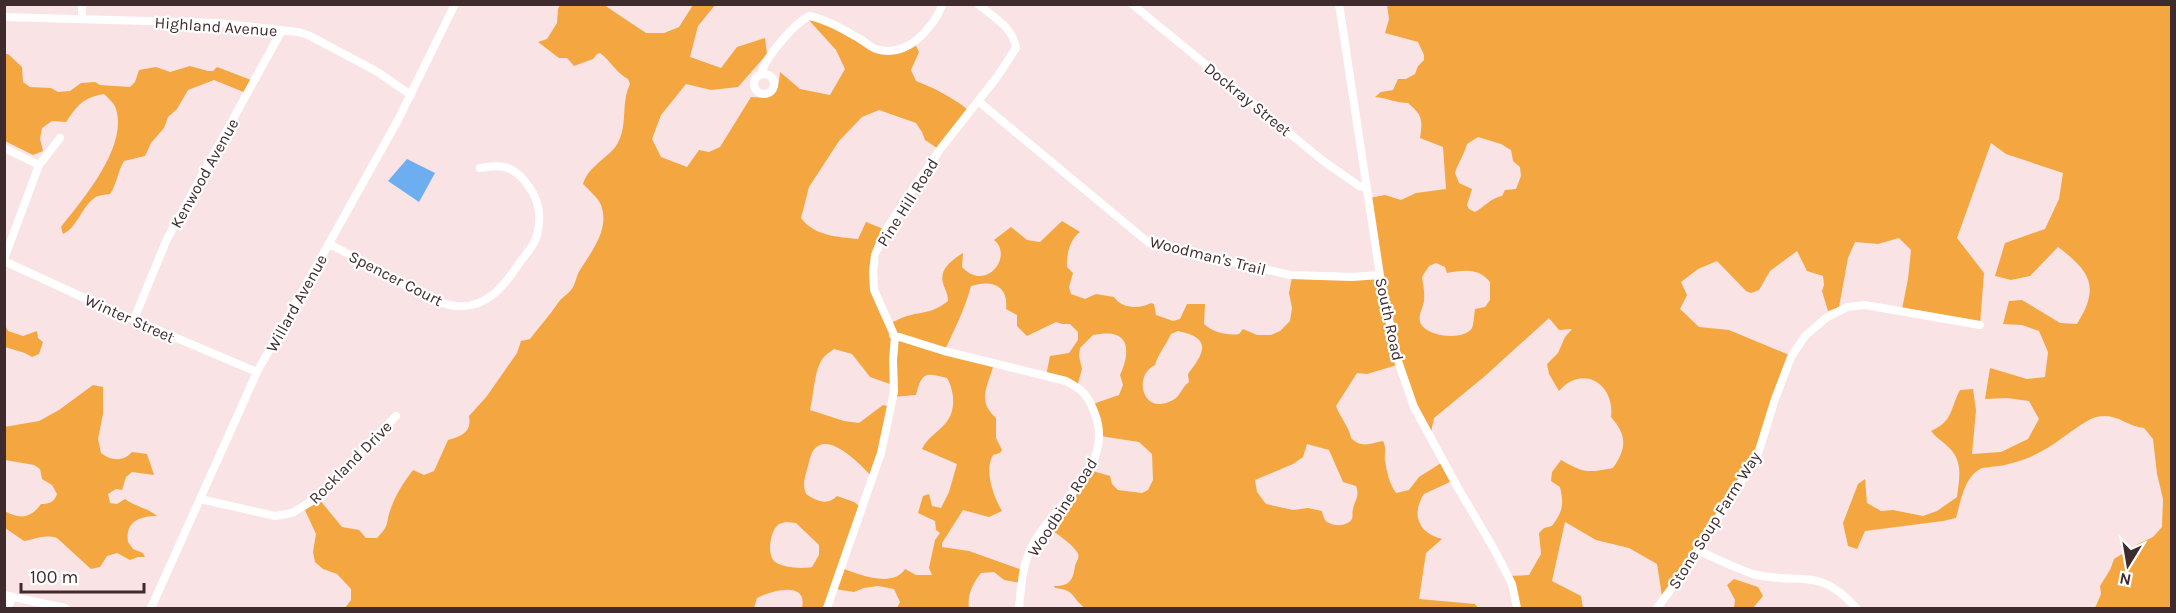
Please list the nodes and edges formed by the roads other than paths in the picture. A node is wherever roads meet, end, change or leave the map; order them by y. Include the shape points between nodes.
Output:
1 (82, 4) edge
2 (455, 4) edge
3 (944, 4) edge
4 (978, 4) edge
5 (1132, 4) edge
6 (1339, 4) edge
7 (4, 17) edge
8 (82, 20) junction
9 (282, 30) junction
10 (761, 75) dead end
11 (411, 94) junction
12 (978, 101) junction
13 (60, 138) dead end
14 (4, 148) edge
15 (39, 165) junction
16 (480, 168) dead end
17 (1367, 188) junction
18 (329, 244) junction
19 (4, 260) edge
20 (1380, 275) junction
21 (134, 319) junction
22 (1980, 325) dead end
23 (893, 335) junction
24 (257, 372) junction
25 (396, 416) dead end
26 (200, 499) junction
27 (1697, 550) junction
28 (8, 596) edge
29 (8, 609) edge
30 (65, 609) edge
31 (151, 609) edge
32 (828, 609) edge
33 (1019, 609) edge
34 (1517, 609) edge
35 (1657, 609) edge
36 (1857, 609) edge

1 - 8 street
2 - 11 street, Willard Avenue
3 - 10 street via 926,34 892,51 876,49 837,26 809,16 788,34 762,67
4 - 12 street, Pine Hill Road via 1005,26 1015,39 1016,48
5 - 17 street, Dockray Street via 1322,160
6 - 17 street, South Road
7 - 8 street, Highland Avenue
8 - 9 street, Highland Avenue
9 - 11 street, Highland Avenue via 308,35
9 - 21 street, Kenwood Avenue via 167,239
11 - 18 street, Willard Avenue
12 - 20 street, Woodman's Trail via 1149,243 1290,275
12 - 23 street, Pine Hill Road via 909,195 874,255 874,290
13 - 15 street
14 - 15 street
15 - 19 street
16 - 18 street, Spencer Court via 500,164 511,169 524,178 539,208 537,238 492,297 474,305 448,305
17 - 20 street, South Road
18 - 24 street, Willard Avenue
19 - 21 street, Winter Street
20 - 34 street, South Road via 1398,361 1414,407 1512,584
21 - 24 street, Winter Street
22 - 27 street, Stone Soup Farm Way via 1865,305 1847,306 1826,318 1805,336 1791,357 1757,457
23 - 32 street, Pine Hill Road via 894,392 887,431
23 - 33 street, Woodbine Road via 1066,381 1083,390 1091,403 1100,435 1095,459 1031,548 1022,576
24 - 26 street, Willard Avenue
25 - 26 street, Rockland Drive via 317,498 292,513 275,516
26 - 31 street, Willard Avenue
27 - 35 street, Stone Soup Farm Way
27 - 36 street via 1754,574 1828,584
28 - 29 street
28 - 30 street

